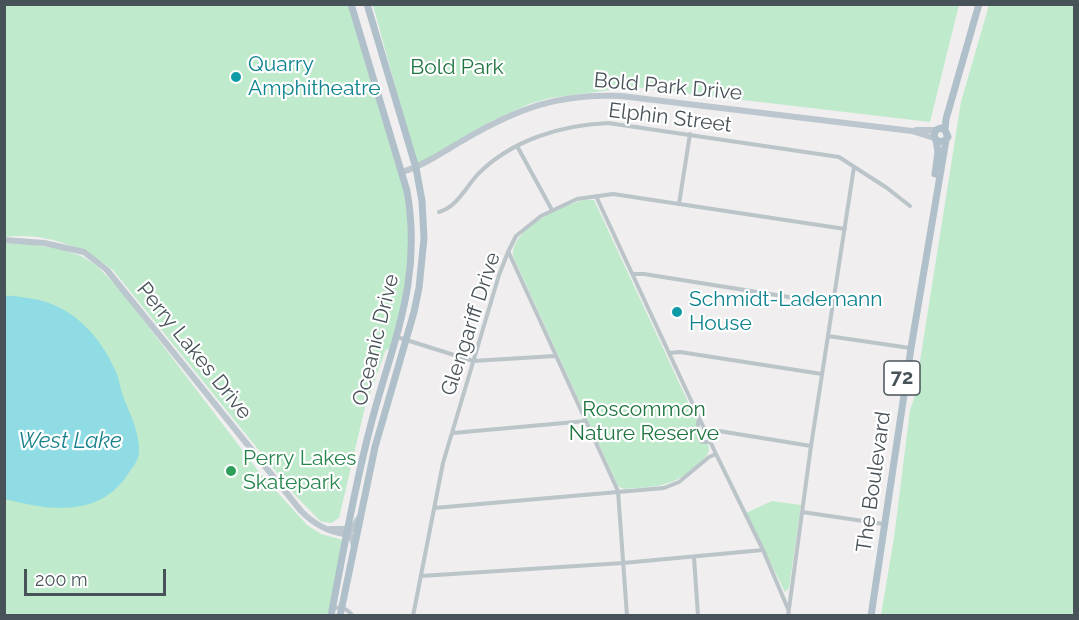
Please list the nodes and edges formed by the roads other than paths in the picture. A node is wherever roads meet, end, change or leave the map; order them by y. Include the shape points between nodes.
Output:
1 (351, 4) edge
2 (367, 4) edge
3 (975, 4) edge
4 (980, 4) edge
5 (938, 133) junction
6 (690, 134) junction
7 (518, 146) junction
8 (854, 167) junction
9 (416, 168) junction
10 (402, 172) junction
11 (596, 196) junction
12 (679, 204) junction
13 (910, 206) dead end
14 (552, 210) junction
15 (439, 212) dead end
16 (845, 229) junction
17 (4, 240) edge
18 (508, 252) junction
19 (633, 274) junction
20 (833, 304) junction
21 (828, 336) junction
22 (397, 337) junction
23 (406, 340) junction
24 (909, 348) junction
25 (669, 353) junction
26 (555, 356) junction
27 (473, 362) junction
28 (822, 374) junction
29 (699, 417) junction
30 (586, 422) junction
31 (453, 433) junction
32 (707, 433) junction
33 (711, 442) junction
34 (811, 446) junction
35 (716, 454) junction
36 (618, 491) junction
37 (434, 508) junction
38 (361, 512) junction
39 (802, 512) junction
40 (882, 524) junction
41 (348, 533) junction
42 (354, 545) junction
43 (763, 550) junction
44 (693, 557) junction
45 (623, 563) junction
46 (421, 576) junction
47 (788, 609) junction
48 (340, 611) edge
49 (331, 613) edge
50 (353, 615) edge
51 (413, 615) edge
52 (627, 615) edge
53 (698, 615) edge
54 (788, 615) edge
55 (869, 615) edge

1 - 10 main road, Oceanic Drive
2 - 9 main road, Oceanic Drive
3 - 5 main road, The Boulevard / 72
4 - 5 main road, The Boulevard / 72 via 946,119
5 - 9 street, Bold Park Drive via 589,95 552,100 512,114
5 - 24 main road, The Boulevard / 72 via 936,171
5 - 24 main road, The Boulevard / 72 via 948,134
6 - 7 street, Elphin Street via 616,124 584,124 543,134
6 - 8 street, Elphin Street via 832,155
6 - 12 street
7 - 14 street
7 - 15 street, Elphin Street via 487,167 450,207
8 - 13 street, Elphin Street
8 - 16 street
9 - 10 street, Bold Park Drive
9 - 23 main road, Oceanic Drive via 423,216 423,258
10 - 22 main road, Oceanic Drive via 412,220 412,257
11 - 12 street, Glengariff Drive via 614,194
11 - 14 street, Glengariff Drive
11 - 19 street
12 - 16 street, Glengariff Drive
14 - 18 street, Glengariff Drive via 516,236
16 - 20 street
17 - 41 street, Perry Lakes Drive via 84,252 107,270 301,511 311,521 338,533
18 - 26 street
18 - 27 street, Glengariff Drive
19 - 20 street
19 - 25 street
20 - 21 street
21 - 24 street
21 - 28 street
22 - 23 street
22 - 41 main road, Oceanic Drive via 370,429
23 - 27 street
23 - 38 main road, Oceanic Drive
24 - 40 main road, The Boulevard / 72
25 - 28 street
25 - 29 street
26 - 27 street
26 - 30 street
27 - 31 street, Glengariff Drive
28 - 34 street
29 - 32 street
29 - 33 street via 699,438
30 - 31 street
30 - 36 street
31 - 37 street, Glengariff Drive
32 - 33 street
32 - 34 street
33 - 35 street
34 - 39 street
35 - 36 street via 679,482 664,488
35 - 43 street
36 - 37 street
36 - 45 street
37 - 46 street, Glengariff Drive
38 - 41 street
38 - 42 main road, Oceanic Drive
39 - 40 street
39 - 47 street
40 - 55 main road, The Boulevard / 72
41 - 42 street
41 - 49 main road, Oceanic Drive
42 - 48 main road, Oceanic Drive
43 - 44 street
43 - 47 street
44 - 45 street
44 - 53 street
45 - 46 street
45 - 52 street
46 - 51 street, Glengariff Drive
47 - 54 street
48 - 49 street
48 - 50 street via 346,608

